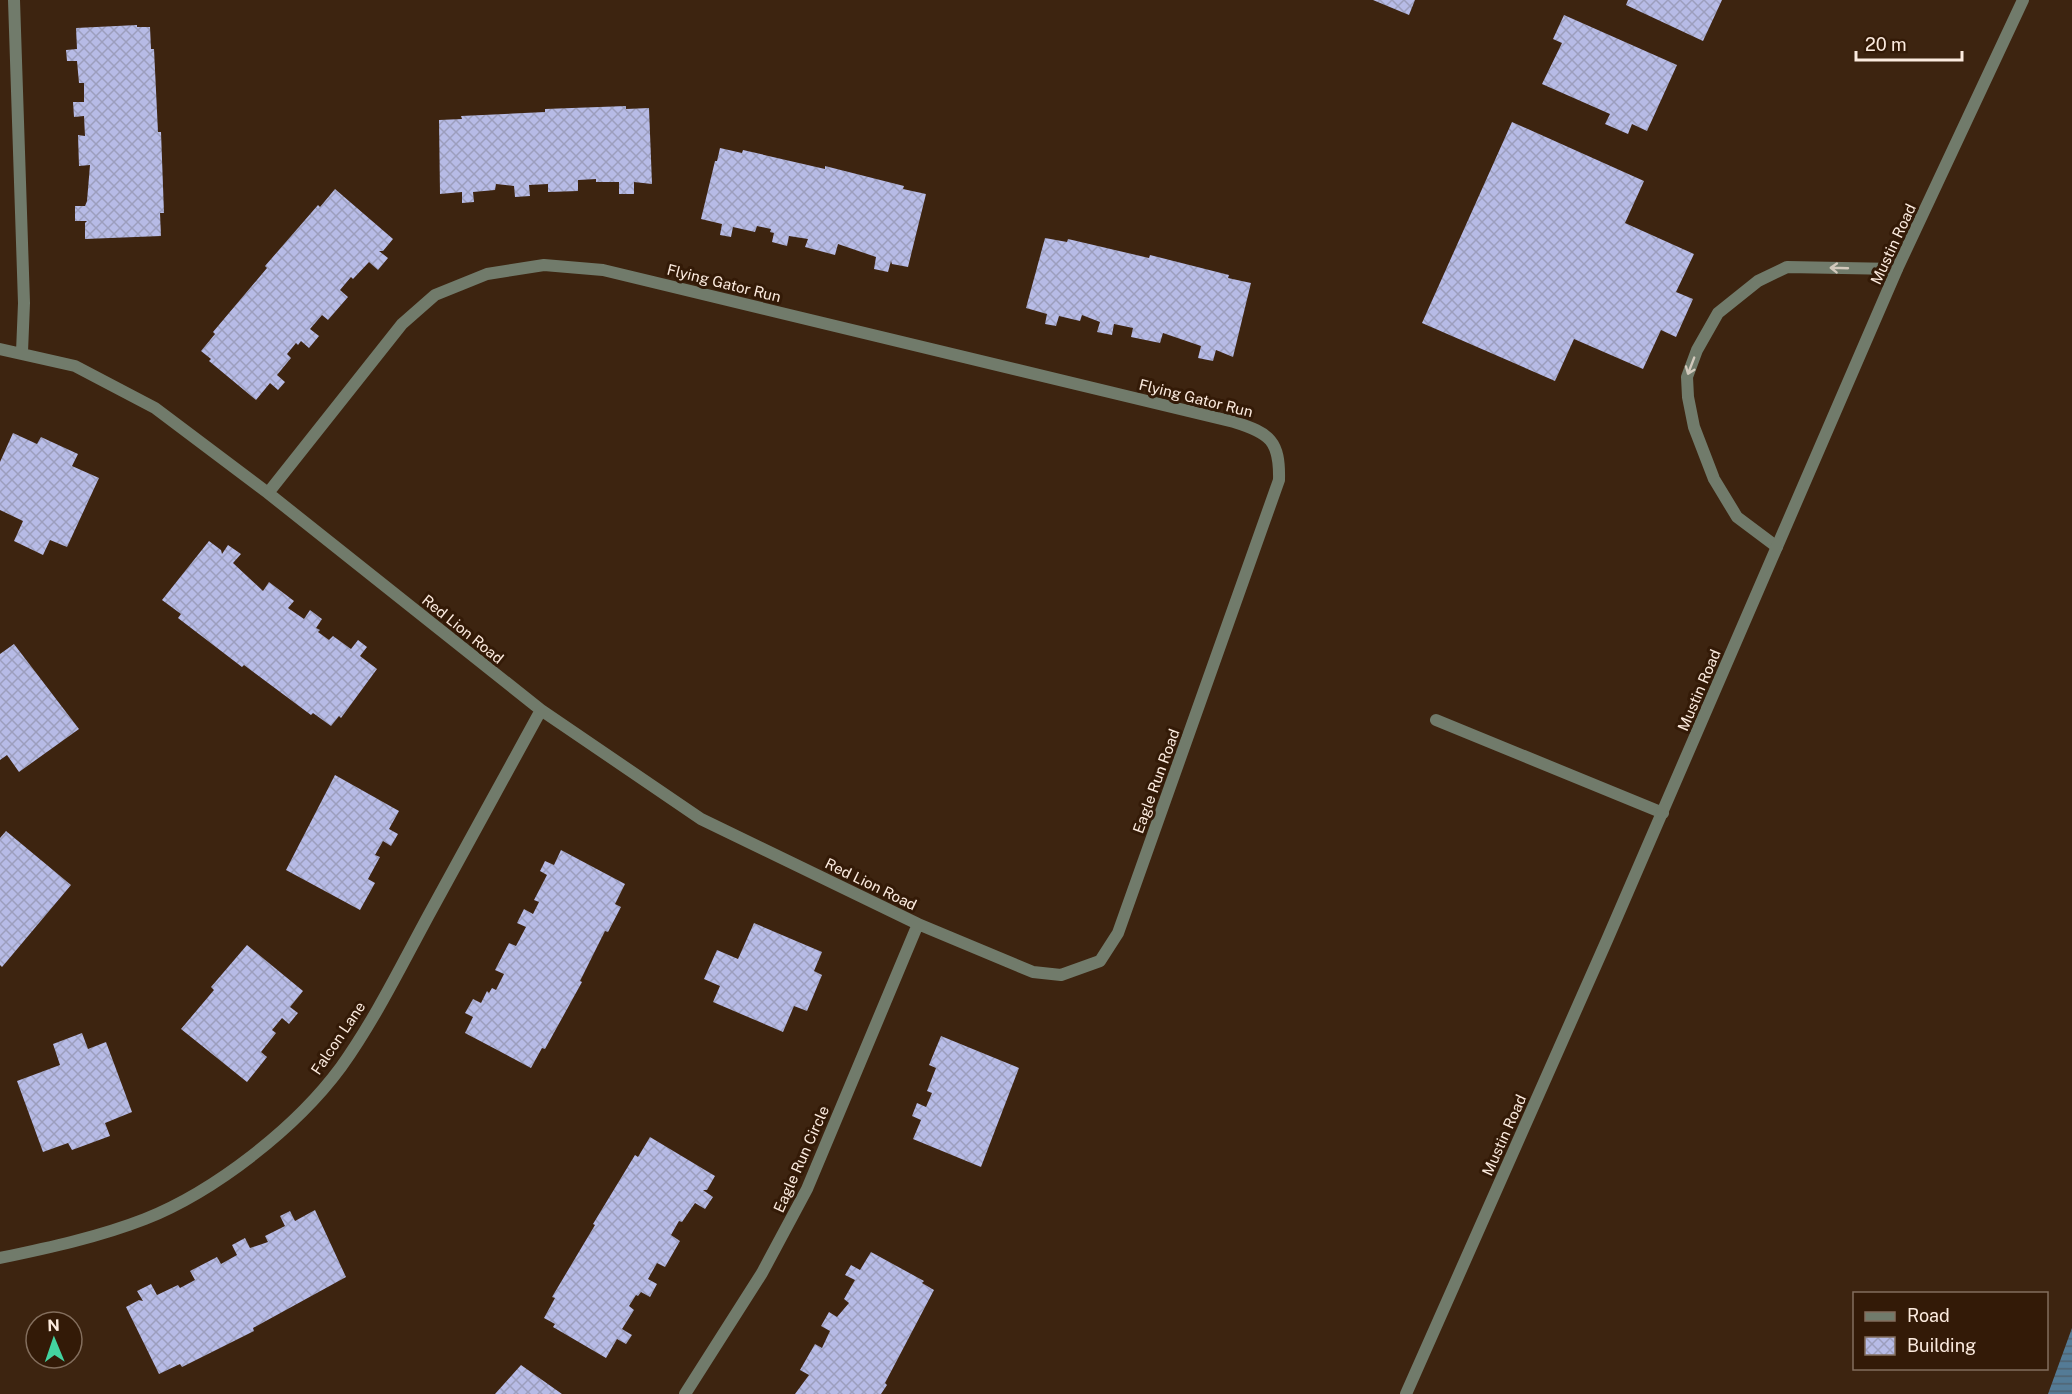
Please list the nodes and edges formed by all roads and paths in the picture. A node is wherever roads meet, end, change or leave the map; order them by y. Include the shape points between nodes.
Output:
1 (14, 0) edge
2 (2023, 0) edge
3 (1897, 269) junction
4 (0, 349) edge
5 (22, 352) junction
6 (1257, 429) joint
7 (268, 493) junction
8 (1777, 548) junction
9 (542, 710) junction
10 (1436, 720) dead end
11 (1663, 813) junction
12 (918, 924) junction
13 (0, 1258) edge
14 (685, 1394) edge
15 (1406, 1394) edge

1 - 5 street via 24,303
2 - 3 street, Mustin Road
3 - 8 street, Mustin Road
3 -> 8 street via 1788,267 1758,281 1718,313 1697,350 1687,377 1688,398 1694,427 1714,479 1737,517
4 - 5 street, Red Lion Road
5 - 7 street, Red Lion Road via 75,366 155,408
6 - 7 street, Flying Gator Run via 603,270 544,265 487,274 435,295 402,324
6 - 12 street, Eagle Run Road via 1275,443 1280,459 1279,480 1118,933 1100,961 1060,975 1033,972
7 - 9 street, Red Lion Road
8 - 11 street, Mustin Road
9 - 12 street, Red Lion Road via 701,819
9 - 13 street, Falcon Lane via 380,1003 340,1067 299,1114 246,1159 190,1196 145,1219
10 - 11 street
11 - 15 street, Mustin Road
12 - 14 street, Eagle Run Circle via 807,1189 762,1273

